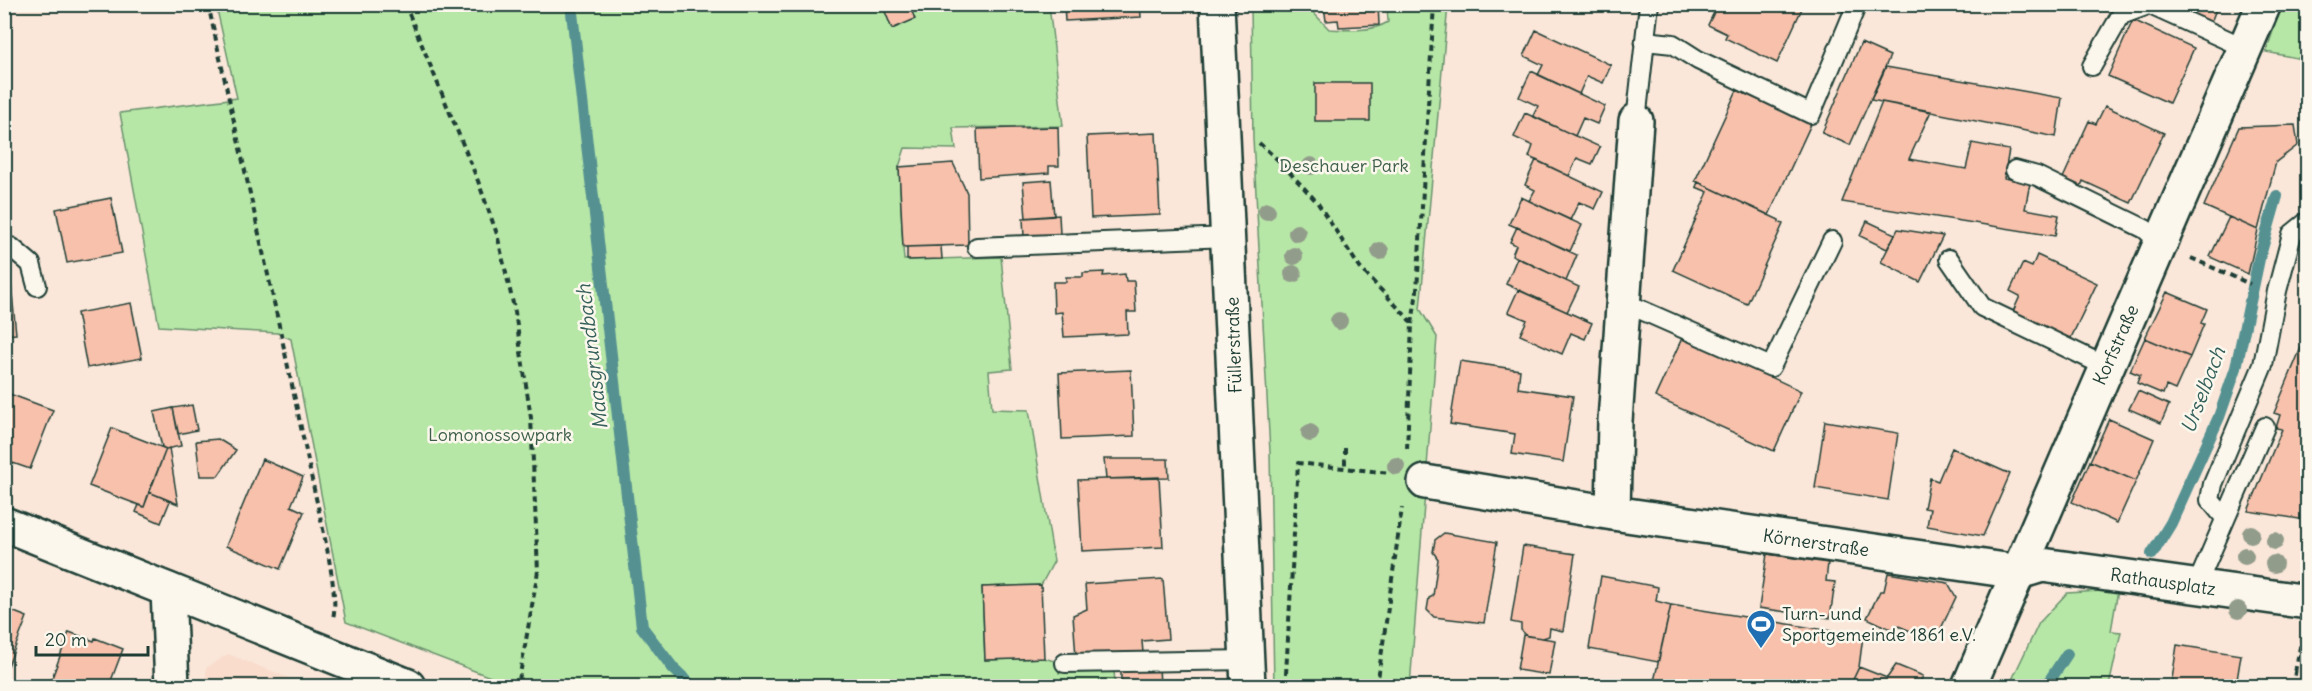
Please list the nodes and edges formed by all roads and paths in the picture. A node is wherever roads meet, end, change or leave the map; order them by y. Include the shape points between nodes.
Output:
1 (208, 4) edge
2 (405, 4) edge
3 (1217, 4) edge
4 (1434, 4) edge
5 (1648, 4) edge
6 (1857, 4) edge
7 (2264, 4) edge
8 (2148, 5) edge
9 (1645, 41) junction
10 (2245, 48) junction
11 (2092, 66) dead end
12 (1636, 122) joint
13 (1278, 160) dead end
14 (2015, 170) dead end
15 (2307, 221) edge
16 (1229, 237) junction
17 (1832, 241) dead end
18 (2161, 244) junction
19 (4, 248) edge
20 (977, 248) dead end
21 (1949, 259) dead end
22 (2242, 281) dead end
23 (37, 286) dead end
24 (1623, 302) junction
25 (1412, 324) junction
26 (2107, 367) junction
27 (2265, 427) dead end
28 (1345, 448) dead end
29 (1346, 467) junction
30 (1415, 479) junction
31 (1613, 513) junction
32 (2225, 518) junction
33 (4, 524) edge
34 (2019, 572) junction
35 (2196, 587) junction
36 (168, 590) junction
37 (2307, 602) edge
38 (324, 654) junction
39 (2298, 656) dead end
40 (2307, 658) edge
41 (2297, 662) dead end
42 (1065, 663) dead end
43 (2295, 672) junction
44 (1248, 673) edge
45 (2307, 674) edge
46 (1286, 675) dead end
47 (172, 687) edge
48 (408, 687) edge
49 (518, 687) edge
50 (1377, 687) edge
51 (1969, 687) edge
52 (2293, 687) edge

1 - 38 path via 328,559 336,609
2 - 49 path via 478,181 515,312 531,418 538,571
3 - 16 street, Füllerstraße
4 - 25 path
5 - 9 lane
6 - 9 lane via 1811,114 1673,44
7 - 10 street, Korfstraße
8 - 10 lane
8 - 11 lane via 2121,15
9 - 12 lane
10 - 18 street, Korfstraße
12 - 24 street
13 - 25 path via 1317,202 1360,268
14 - 18 lane via 2037,176 2145,229
15 - 32 lane via 2292,234 2263,365 2213,484 2210,500
16 - 20 lane
16 - 44 street, Füllerstraße
17 - 24 lane via 1771,367
18 - 22 path
18 - 26 street, Korfstraße
19 - 23 lane via 11,247 31,264
21 - 26 lane via 1982,307
24 - 31 street
25 - 30 path
26 - 34 street, Korfstraße
27 - 32 lane
28 - 29 path
29 - 30 path
29 - 46 path via 1298,463
30 - 31 street, Körnerstraße
30 - 50 path
31 - 34 street, Körnerstraße
32 - 35 lane
33 - 36 street
34 - 35 street, Rathausplatz via 2042,565
34 - 51 street, Korfstraße
35 - 37 street, Rathausplatz
36 - 38 street
36 - 47 street
38 - 48 street
39 - 40 path
41 - 43 path
42 - 44 lane
43 - 45 path
43 - 52 path

